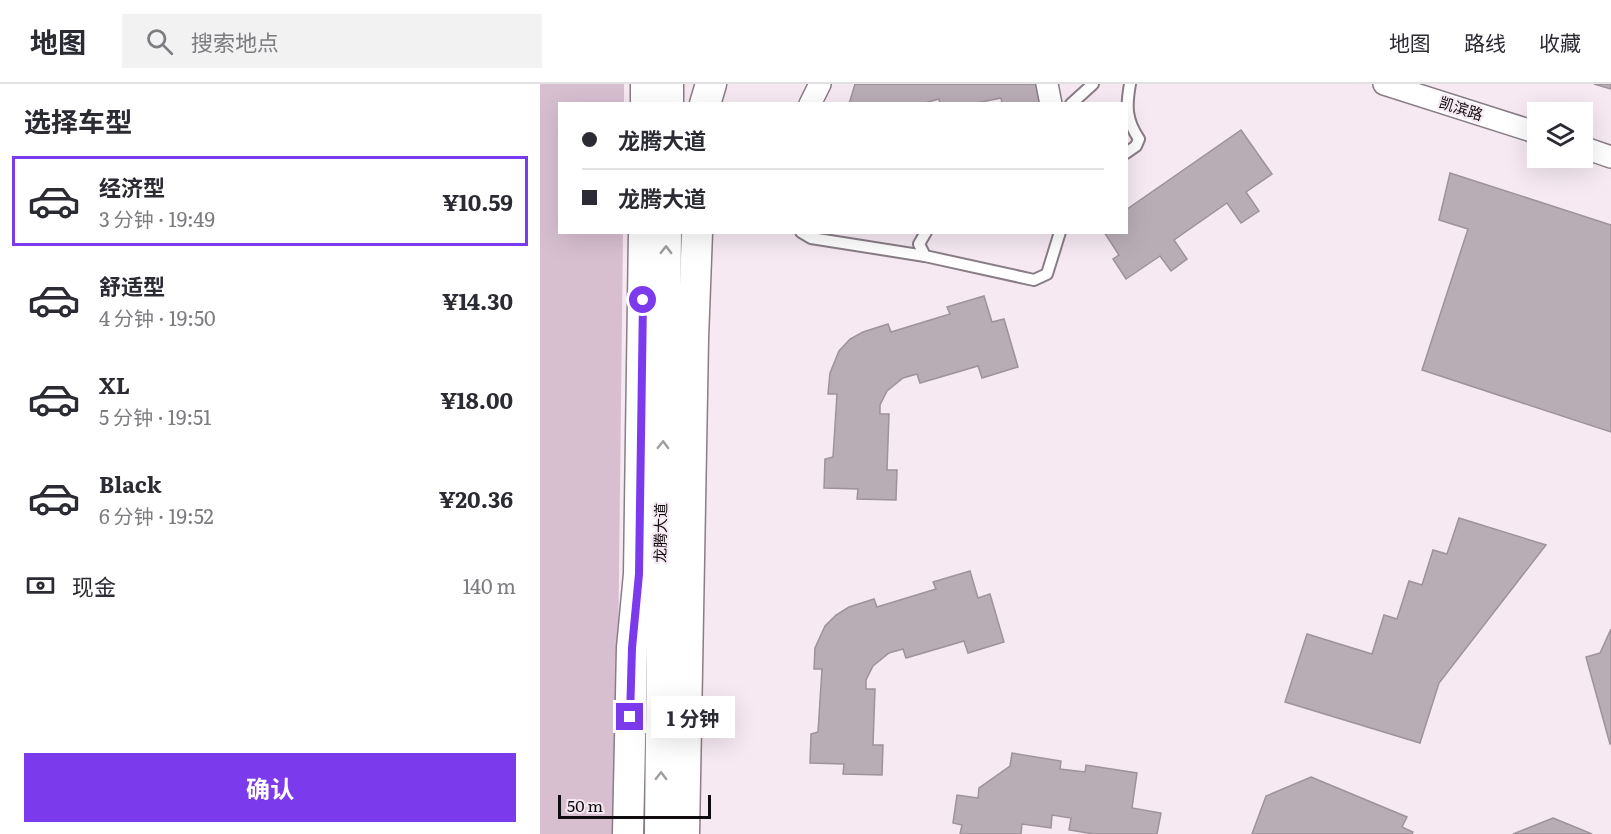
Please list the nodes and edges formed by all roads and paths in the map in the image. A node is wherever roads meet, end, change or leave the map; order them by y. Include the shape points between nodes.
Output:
1 (646, 84) edge
2 (668, 84) edge
3 (711, 84) edge
4 (820, 84) edge
5 (1047, 84) edge
6 (1093, 84) edge
7 (1130, 84) edge
8 (1384, 84) edge
9 (646, 102) edge
10 (668, 102) edge
11 (706, 102) edge
12 (811, 102) edge
13 (1052, 102) edge
14 (1073, 102) edge
15 (1127, 102) edge
16 (1128, 123) edge
17 (1527, 130) edge
18 (1593, 151) edge
19 (1128, 152) edge
20 (1611, 157) edge
21 (644, 234) edge
22 (666, 234) edge
23 (698, 234) edge
24 (804, 234) edge
25 (925, 234) edge
26 (1059, 234) edge
27 (925, 256) junction
28 (651, 503) junction
29 (628, 834) edge
30 (660, 834) edge
31 (684, 834) edge

1 - 9 main road
2 - 10 main road
3 - 11 main road
4 - 12 street
5 - 13 street
6 - 14 lane
7 - 15 lane
8 - 17 street, 凯滨路
16 - 19 lane via 1139,139
18 - 20 street
21 - 28 main road, 龙腾大道
28 -> 22 main road, 龙腾大道
23 - 31 main road
24 - 27 lane
25 - 27 lane via 919,244
26 - 27 lane via 1047,274 1034,280
28 - 29 main road, 龙腾大道 via 632,648
30 -> 28 main road, 龙腾大道 via 664,649

